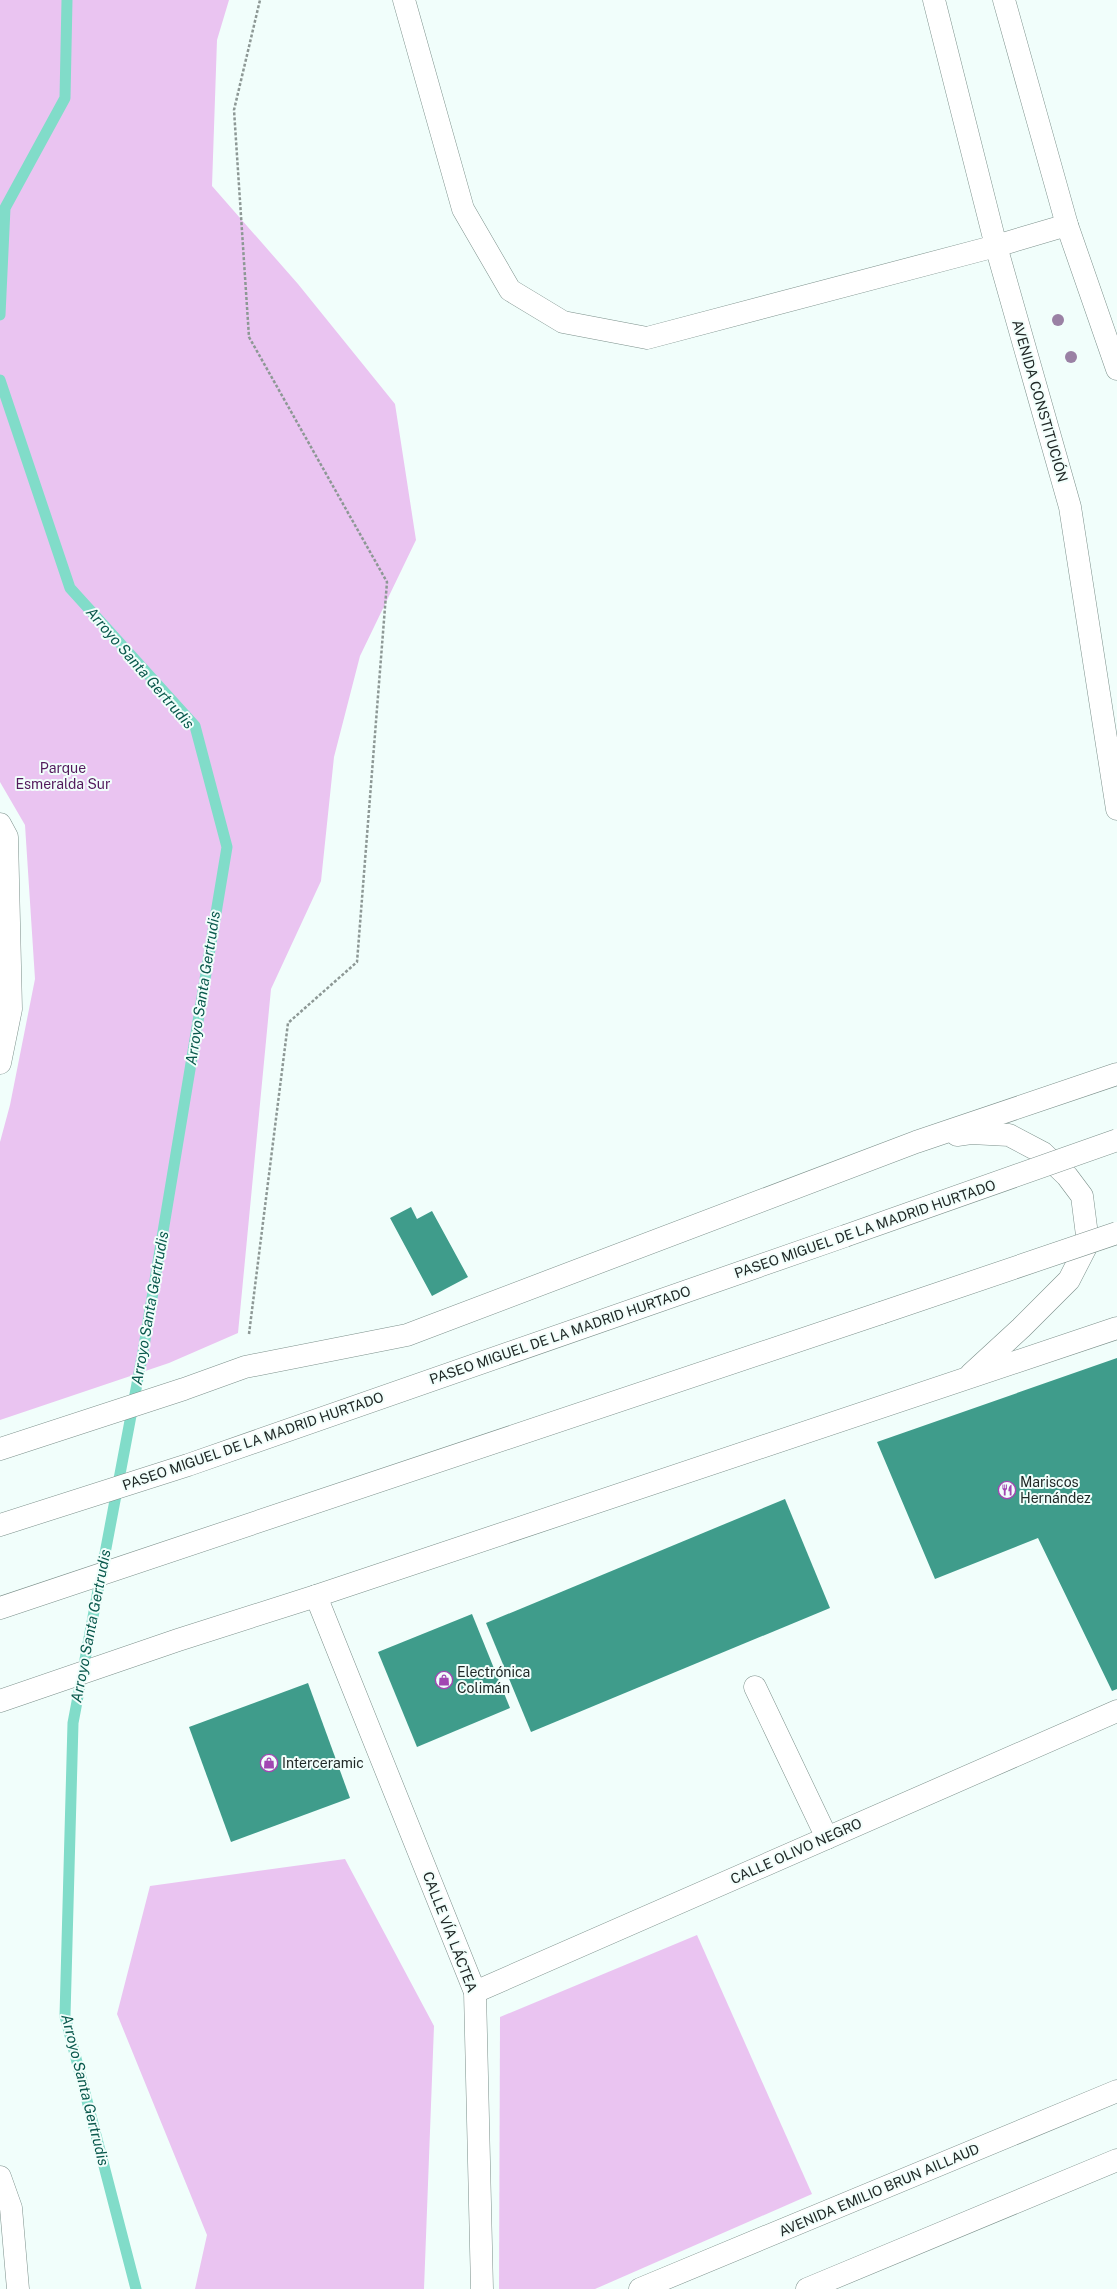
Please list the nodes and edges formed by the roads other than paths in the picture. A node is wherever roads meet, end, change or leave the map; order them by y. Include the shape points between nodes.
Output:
1 (404, 0) edge
2 (934, 0) edge
3 (1004, 0) edge
4 (1067, 225) junction
5 (996, 246) junction
6 (1117, 369) edge
7 (1117, 809) edge
8 (0, 824) edge
9 (6, 1011) edge
10 (0, 1063) edge
11 (1117, 1074) edge
12 (1117, 1140) edge
13 (916, 1142) junction
14 (1117, 1233) edge
15 (1117, 1328) edge
16 (964, 1380) junction
17 (0, 1449) edge
18 (0, 1525) edge
19 (316, 1596) junction
20 (0, 1608) edge
21 (754, 1687) dead end
22 (0, 1701) edge
23 (1117, 1711) edge
24 (828, 1838) junction
25 (475, 1992) junction
26 (1117, 2091) edge
27 (1117, 2160) edge
28 (0, 2177) edge
29 (6, 2211) edge
30 (18, 2289) edge
31 (482, 2289) edge
32 (640, 2289) edge
33 (807, 2289) edge

1 - 5 main road via 463,209 510,290 563,322 647,338
2 - 5 main road, AVENIDA CONSTITUCIÓN
3 - 4 main road
4 - 5 main road
4 - 6 main road
5 - 7 main road, AVENIDA CONSTITUCIÓN via 1070,507
8 - 9 main road via 7,837
9 - 10 main road
11 - 13 main road
12 - 18 main road, PASEO MIGUEL DE LA MADRID HURTADO, bridge via 188,1465
13 - 16 main road via 971,1133 1009,1135 1043,1152 1067,1176 1082,1196 1088,1243 1069,1280
13 - 17 main road via 407,1335 245,1366 184,1389
14 - 20 main road, bridge
15 - 16 main road
16 - 19 main road
19 - 22 main road
19 - 25 main road, CALLE VÍA LÁCTEA
21 - 24 main road
23 - 24 main road, CALLE OLIVO NEGRO
24 - 25 main road, CALLE OLIVO NEGRO
25 - 31 main road, CALLE VÍA LÁCTEA
26 - 32 main road, AVENIDA EMILIO BRUN AILLAUD
27 - 33 main road
28 - 29 main road
29 - 30 main road

